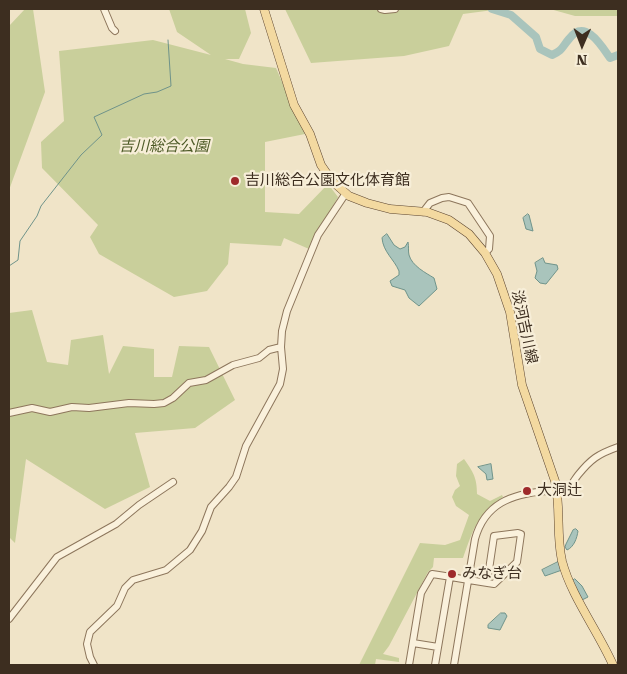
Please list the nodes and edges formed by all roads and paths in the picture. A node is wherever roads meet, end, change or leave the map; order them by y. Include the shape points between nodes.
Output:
1 (104, 9) edge
2 (264, 9) edge
3 (381, 9) edge
4 (395, 9) edge
5 (115, 31) dead end
6 (346, 193) junction
7 (423, 212) junction
8 (485, 253) junction
9 (281, 346) junction
10 (9, 413) edge
11 (618, 447) edge
12 (173, 482) dead end
13 (558, 491) junction
14 (450, 577) junction
15 (468, 580) junction
16 (487, 583) junction
17 (9, 619) edge
18 (413, 643) junction
19 (438, 647) junction
20 (94, 665) edge
21 (409, 665) edge
22 (435, 665) edge
23 (454, 665) edge
24 (612, 665) edge

1 - 5 street
2 - 6 main road, 淡河吉川線 via 294,105 310,134 321,165
3 - 4 street
6 - 7 main road, 淡河吉川線 via 378,206
6 - 9 street via 318,235 284,322
7 - 8 main road, 淡河吉川線 via 459,226
7 - 8 street via 430,203 442,198 468,203 490,236 489,249
8 - 13 main road, 淡河吉川線 via 508,305 522,385
9 - 10 street via 259,358 233,365 206,380 189,383 164,403 72,407 50,412 32,408
9 - 20 street via 283,369 280,384 246,446 233,483 211,507 190,550 166,570 133,580 125,588 117,606 90,632 87,644
11 - 13 street via 596,456 567,489
12 - 17 street via 116,524 57,557
13 - 15 street via 518,494 489,512 477,530
13 - 24 main road, 淡河吉川線 via 563,562 572,587
14 - 15 street
14 - 18 street via 432,574 421,594
14 - 19 street
15 - 16 street
15 - 23 street
16 - 16 street via 494,584 517,562 521,534 494,536
18 - 19 street
18 - 21 street
19 - 22 street

